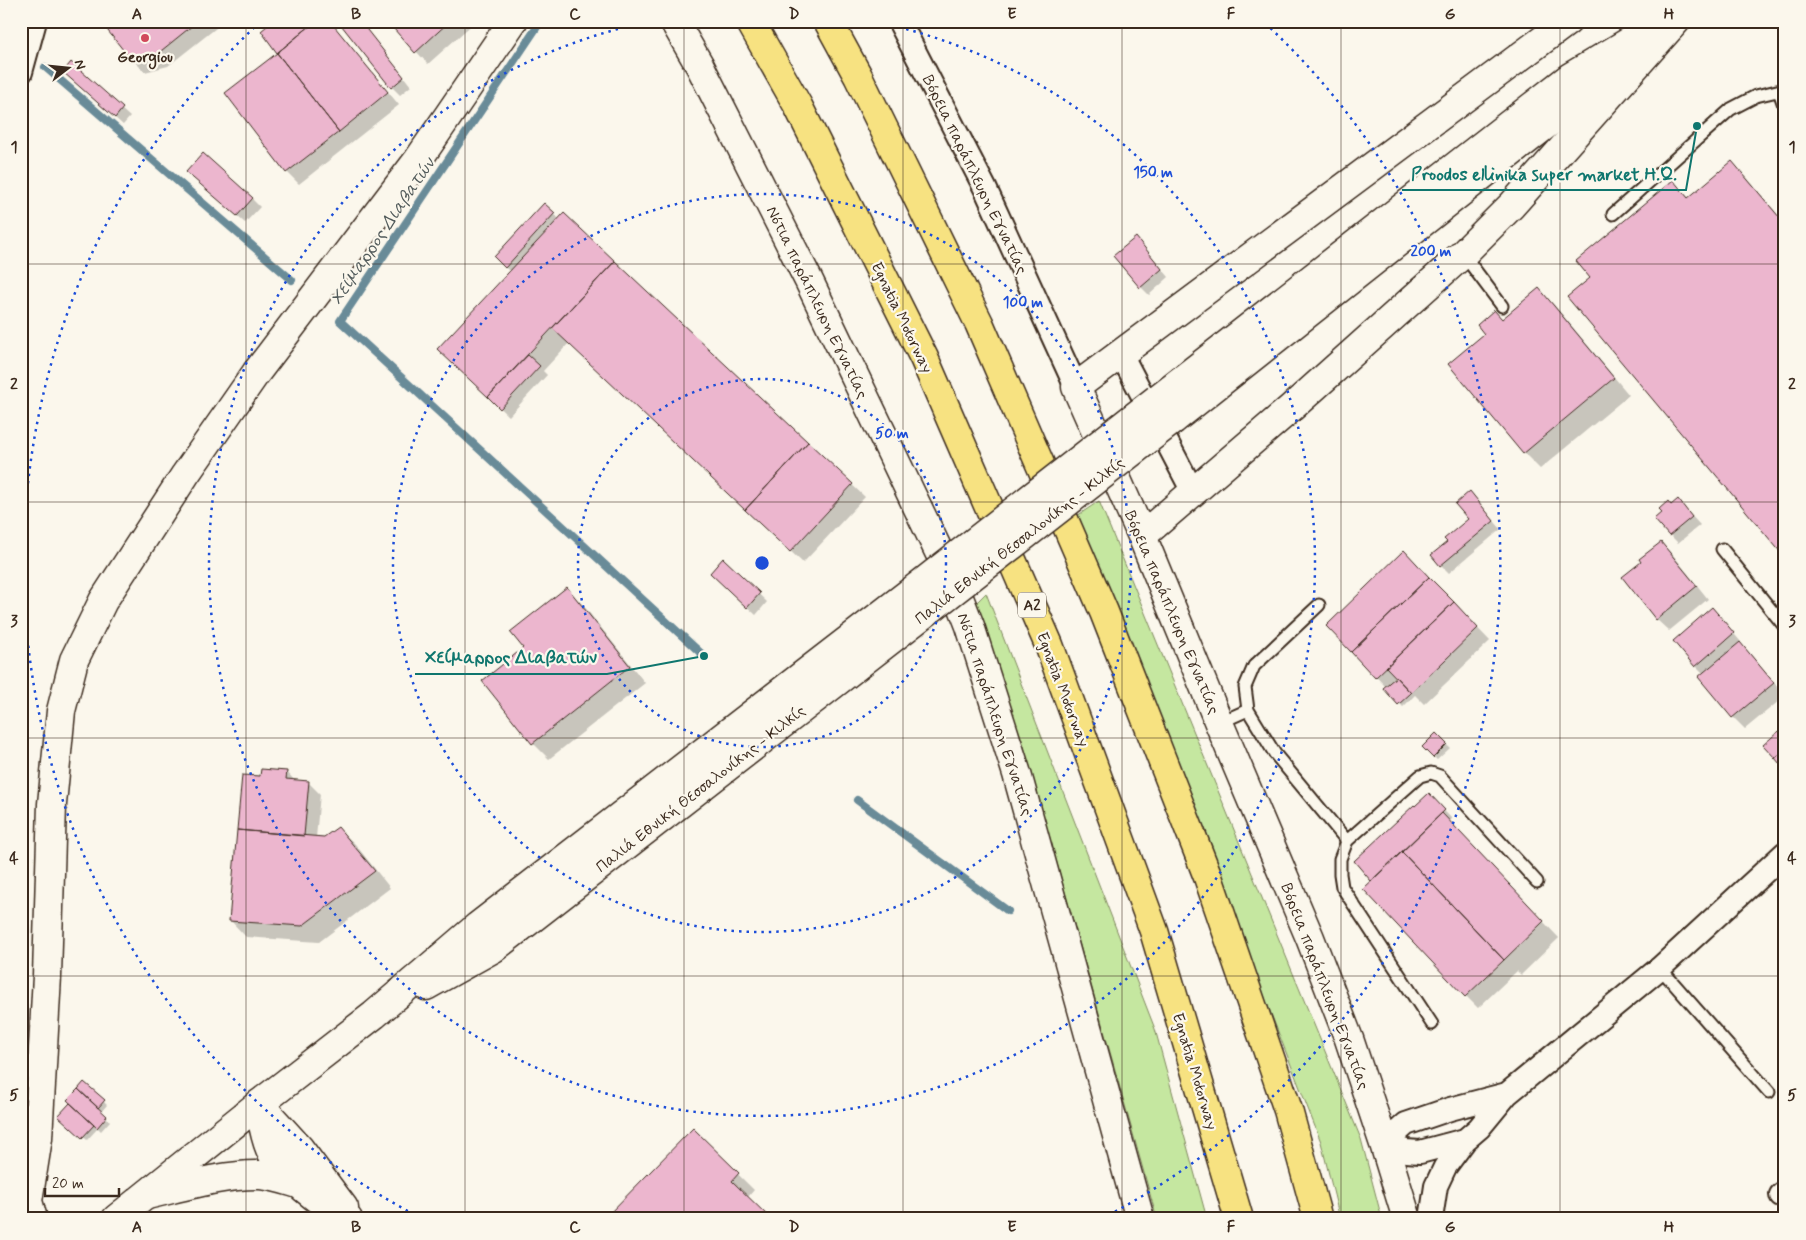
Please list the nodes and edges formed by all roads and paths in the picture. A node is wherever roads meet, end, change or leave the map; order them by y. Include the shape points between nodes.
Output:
1 (35, 21) edge
2 (513, 21) edge
3 (674, 21) edge
4 (750, 21) edge
5 (828, 21) edge
6 (899, 21) edge
7 (1568, 21) edge
8 (1676, 21) edge
9 (1650, 28) edge
10 (21, 71) edge
11 (1782, 90) edge
12 (1785, 108) edge
13 (1613, 214) dead end
14 (1463, 254) junction
15 (1502, 306) dead end
16 (1121, 354) junction
17 (1076, 387) junction
18 (1193, 492) junction
19 (1142, 536) junction
20 (1722, 549) dead end
21 (1319, 605) dead end
22 (1785, 627) edge
23 (1248, 710) junction
24 (1219, 723) junction
25 (1347, 841) junction
26 (1785, 853) edge
27 (1537, 882) dead end
28 (1660, 968) junction
29 (1432, 1024) dead end
30 (1769, 1092) dead end
31 (1507, 1094) junction
32 (259, 1104) junction
33 (1465, 1140) junction
34 (1384, 1144) junction
35 (302, 1185) junction
36 (146, 1195) junction
37 (27, 1205) edge
38 (116, 1219) edge
39 (348, 1219) edge
40 (1140, 1219) edge
41 (1239, 1219) edge
42 (1318, 1219) edge
43 (1407, 1219) edge
44 (1431, 1219) edge

1 - 10 street
2 - 37 street via 418,160 256,373 191,467 103,601 74,660 61,711 52,804 38,1138
3 - 40 street, Νότια παράπλευρη Εγνατίας via 809,281 951,577 1017,774
4 - 41 highway, Egnatia Motorway / Α2 via 798,106 924,358 1049,645 1154,931
5 - 42 highway via 979,323 1104,612 1208,877 1288,1110
6 - 17 street, Βόρεια παράπλευρη Εγνατίας via 985,188
7 - 16 street
8 - 14 street via 1512,205
9 - 32 street, Παλιά Εθνική Θεσσαλονίκης - Κιλκίς, bridge via 1570,77 1165,410 926,596 478,926 374,1015
11 - 12 lane
11 - 13 lane via 1756,96 1731,109
14 - 15 lane
14 - 18 street
16 - 17 street
16 - 18 street
17 - 19 street, Βόρεια παράπλευρη Εγνατίας
18 - 19 street
19 - 24 street, Βόρεια παράπλευρη Εγνατίας
20 - 22 lane
21 - 23 lane via 1254,666 1246,687
23 - 24 lane
23 - 25 lane via 1276,754
24 - 34 street, Βόρεια παράπλευρη Εγνατίας via 1310,938 1349,1039
25 - 27 lane via 1420,776 1431,773 1440,776
25 - 29 lane via 1340,859 1342,887
26 - 28 street
28 - 30 lane
28 - 31 street
31 - 33 street
31 - 34 street via 1406,1124
32 - 35 street via 270,1149 278,1162
32 - 36 street, Παλιά Εθνική Θεσσαλονίκης - Κιλκίς
32 - 39 street via 300,1149 343,1206
33 - 34 street via 1420,1152
33 - 44 street via 1445,1167 1436,1186
34 - 43 street, Βόρεια παράπλευρη Εγνατίας
35 - 36 street via 275,1177 244,1176
35 - 39 street
36 - 38 street, Παλιά Εθνική Θεσσαλονίκης - Κιλκίς

